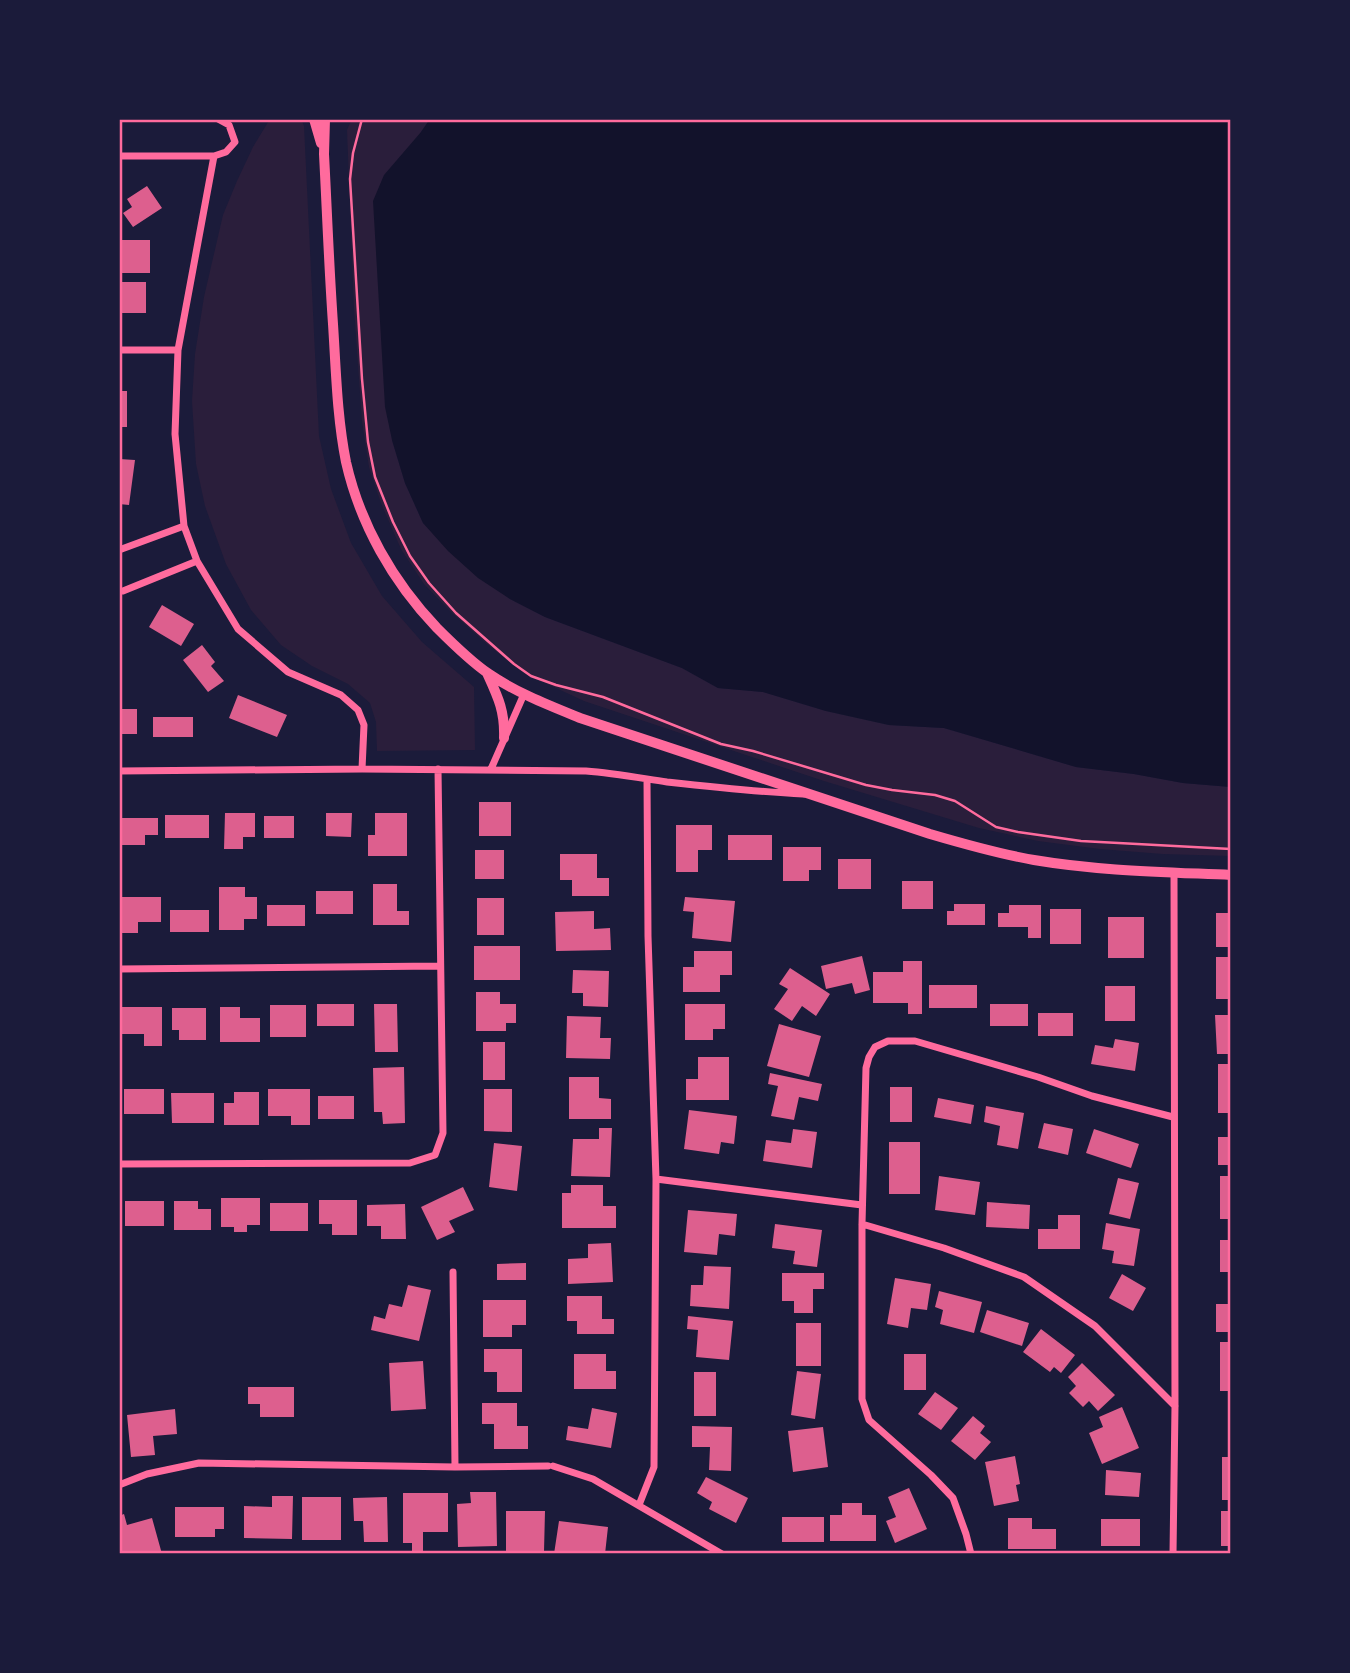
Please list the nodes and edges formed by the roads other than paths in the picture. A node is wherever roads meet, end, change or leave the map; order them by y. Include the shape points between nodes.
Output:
1 (218, 119) edge
2 (314, 119) edge
3 (325, 119) edge
4 (324, 154) junction
5 (119, 156) edge
6 (214, 156) junction
7 (119, 349) edge
8 (178, 350) junction
9 (184, 526) junction
10 (119, 550) edge
11 (197, 561) junction
12 (119, 591) edge
13 (487, 673) junction
14 (524, 694) junction
15 (504, 738) junction
16 (362, 769) junction
17 (438, 769) junction
18 (491, 769) junction
19 (119, 771) edge
20 (648, 779) junction
21 (810, 795) junction
22 (1174, 873) junction
23 (1231, 875) edge
24 (440, 966) junction
25 (119, 969) edge
26 (1173, 1117) junction
27 (119, 1164) edge
28 (656, 1180) junction
29 (862, 1205) junction
30 (862, 1224) junction
31 (453, 1272) dead end
32 (1175, 1406) junction
33 (455, 1467) junction
34 (119, 1485) edge
35 (639, 1506) junction
36 (722, 1554) edge
37 (971, 1554) edge
38 (1173, 1554) edge

1 - 6 street via 229,125 235,142
2 - 4 main road
3 - 4 main road
4 - 13 main road via 338,402 353,487 394,575 425,615
5 - 6 street
6 - 8 street
7 - 8 street
8 - 9 street via 175,434
9 - 10 street
9 - 11 street
11 - 12 street
11 - 16 street via 238,629 288,672 341,695 358,710 364,725
13 - 14 main road
13 - 15 main road via 500,701
14 - 15 street
14 - 21 main road via 580,718
15 - 18 street
16 - 17 street
16 - 19 street
17 - 18 street
17 - 24 street
18 - 20 street via 614,773
20 - 21 street
20 - 28 street
21 - 22 main road via 1003,854
22 - 23 main road
22 - 26 street
24 - 25 street
24 - 27 street via 443,1133 435,1155 410,1163
26 - 29 street via 915,1041 888,1041 875,1047 866,1068
26 - 32 street
28 - 29 street
28 - 35 street via 653,1467
29 - 30 street
30 - 32 street via 1024,1277 1095,1326
30 - 37 street via 862,1399 869,1420 953,1498
31 - 33 street
32 - 38 street
33 - 34 street via 199,1463
33 - 35 street via 551,1466 593,1479
35 - 36 street

